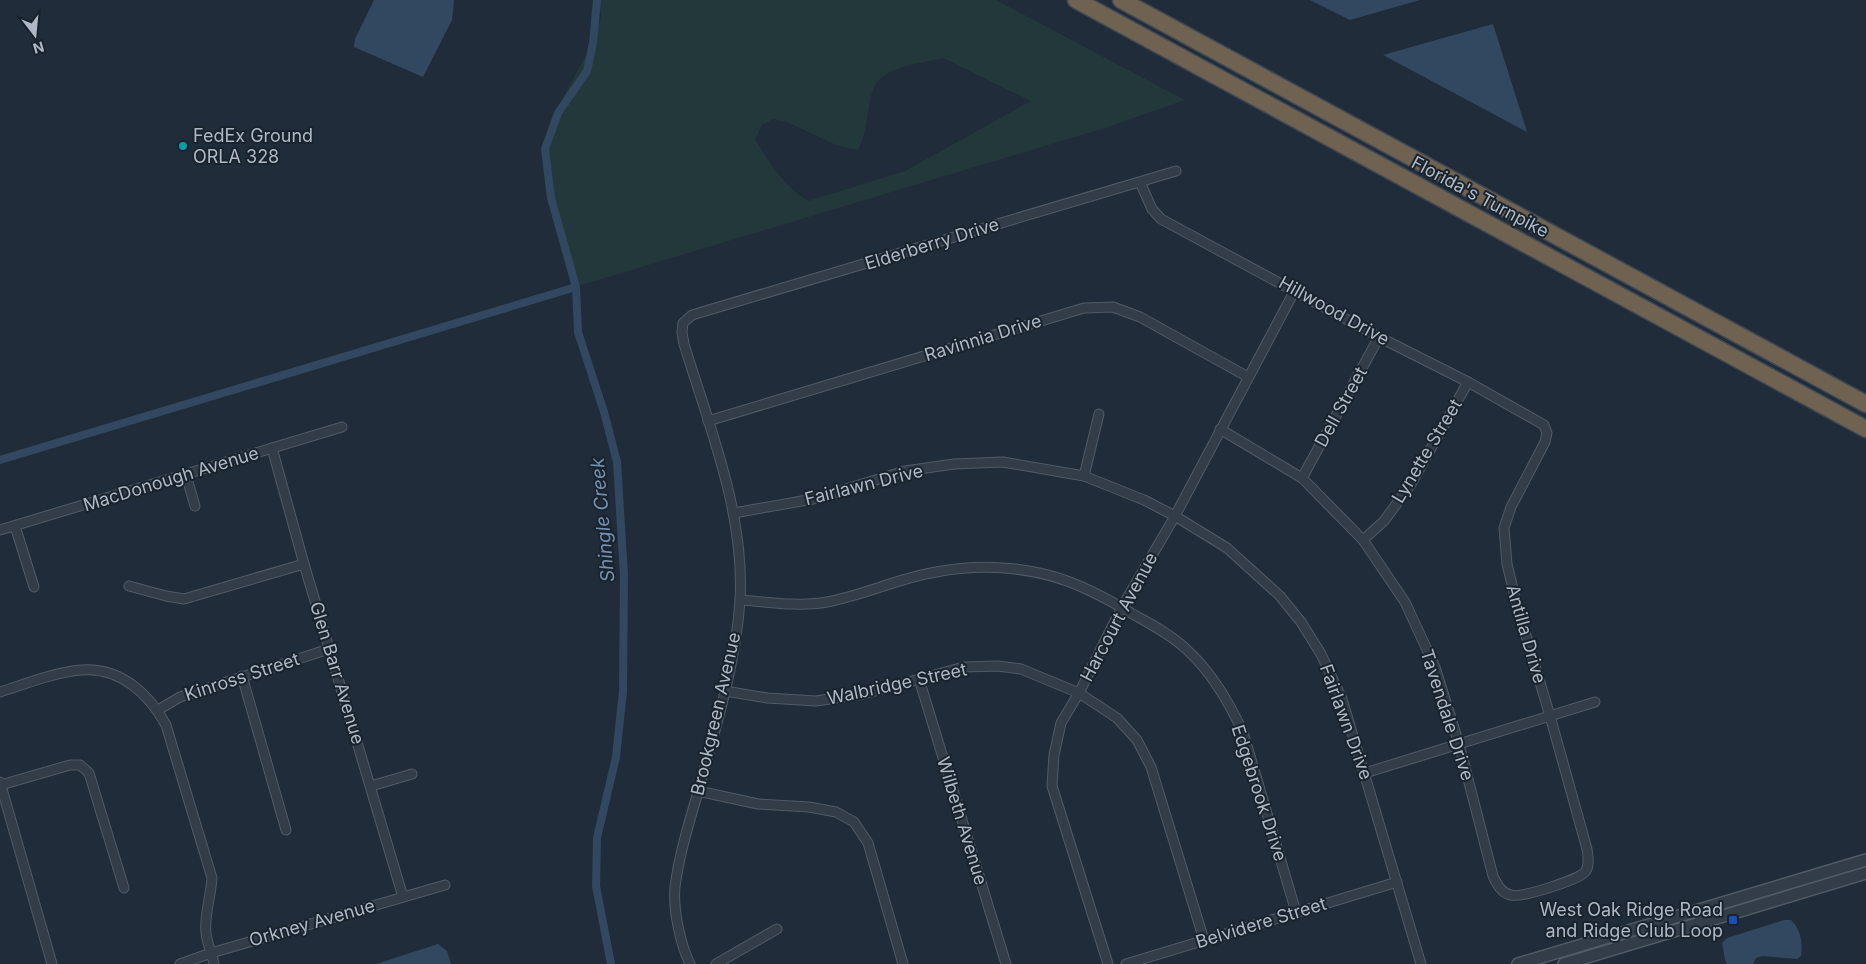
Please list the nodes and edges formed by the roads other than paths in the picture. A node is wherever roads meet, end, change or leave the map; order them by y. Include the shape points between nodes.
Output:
1 (1076, 0) edge
2 (1121, 0) edge
3 (1176, 171) dead end
4 (1140, 182) junction
5 (1295, 290) junction
6 (687, 318) joint
7 (1379, 337) junction
8 (1248, 377) junction
9 (1468, 382) junction
10 (1866, 404) edge
11 (1099, 414) dead end
12 (708, 422) junction
13 (1544, 425) joint
14 (342, 427) dead end
15 (1220, 429) junction
16 (1866, 429) edge
17 (272, 448) junction
18 (186, 474) junction
19 (1084, 476) junction
20 (1302, 478) junction
21 (195, 506) dead end
22 (734, 513) junction
23 (1175, 516) junction
24 (15, 526) junction
25 (0, 530) edge
26 (1363, 540) junction
27 (304, 564) junction
28 (129, 586) dead end
29 (34, 587) dead end
30 (740, 600) junction
31 (1122, 607) junction
32 (329, 649) junction
33 (242, 676) junction
34 (919, 679) junction
35 (725, 691) junction
36 (0, 692) edge
37 (1079, 694) junction
38 (1595, 702) dead end
39 (158, 710) junction
40 (1550, 716) junction
41 (1459, 744) junction
42 (1365, 773) junction
43 (412, 774) dead end
44 (0, 783) edge
45 (371, 786) junction
46 (698, 791) junction
47 (286, 830) dead end
48 (1866, 860) edge
49 (1866, 873) edge
50 (1493, 876) joint
51 (1397, 882) junction
52 (445, 885) dead end
53 (124, 888) dead end
54 (403, 897) junction
55 (1296, 912) junction
56 (1686, 921) junction
57 (777, 929) dead end
58 (1204, 940) junction
59 (211, 952) junction
60 (52, 964) edge
61 (180, 964) edge
62 (214, 964) edge
63 (690, 964) edge
64 (716, 964) edge
65 (903, 964) edge
66 (1006, 964) edge
67 (1108, 964) edge
68 (1126, 964) edge
69 (1422, 964) edge
70 (1518, 964) edge
71 (1564, 964) edge

1 - 16 highway, Florida's Turnpike
2 - 10 highway, Florida's Turnpike
3 - 4 street, Elderberry Drive
4 - 5 street, Hillwood Drive via 1152,209 1162,219
4 - 6 street, Elderberry Drive
5 - 7 street, Hillwood Drive
5 - 8 street, Harcourt Avenue
6 - 12 street, Brookgreen Avenue via 683,323 684,344
7 - 9 street, Hillwood Drive
7 - 20 street, Dell Street
8 - 12 street, Ravinnia Drive via 1140,317 1114,308 1084,308
8 - 15 street, Harcourt Avenue
9 - 13 street, Hillwood Drive
9 - 26 street, Lynette Street via 1411,484 1384,521
11 - 19 street
12 - 22 street, Brookgreen Avenue
13 - 40 street, Antilla Drive via 1548,433 1545,442 1511,507 1504,528 1507,564 1517,605
14 - 17 street, MacDonough Avenue
15 - 20 street, Tavendale Drive
15 - 23 street, Harcourt Avenue
17 - 18 street, MacDonough Avenue
17 - 27 street, Glen Barr Avenue
18 - 21 street
18 - 24 street, MacDonough Avenue
19 - 22 street, Fairlawn Drive via 1004,462 954,464 905,471 813,499
19 - 23 street, Fairlawn Drive
20 - 26 street, Tavendale Drive
22 - 30 street, Brookgreen Avenue
23 - 31 street, Harcourt Avenue
23 - 42 street, Fairlawn Drive via 1227,548 1280,596 1301,622 1321,654 1342,699
24 - 25 street, MacDonough Avenue
24 - 29 street
26 - 41 street, Tavendale Drive via 1405,602 1435,667
27 - 28 street via 184,599
27 - 32 street, Glen Barr Avenue
30 - 31 street, Edgebrook Drive via 805,604 827,602 936,572 982,567 1046,574
30 - 35 street, Brookgreen Avenue
31 - 37 street, Harcourt Avenue
31 - 55 street, Edgebrook Drive via 1185,647 1211,677 1229,705 1243,732
32 - 33 street, Kinross Street
32 - 45 street, Glen Barr Avenue
33 - 39 street, Kinross Street via 180,696
33 - 47 street
34 - 35 street, Walbridge Street via 864,694 816,701
34 - 37 street, Walbridge Street via 964,667 998,666 1021,669
34 - 66 street, Wilbeth Avenue
35 - 46 street, Brookgreen Avenue
36 - 39 street via 67,673 97,671 128,681
37 - 58 street, Walbridge Street via 1117,718 1137,740 1151,767
37 - 67 street, Harcourt Avenue via 1061,723 1052,786
38 - 40 street
39 - 59 street via 166,725 212,878 206,915 206,934
40 - 41 street
40 - 50 street, Antilla Drive via 1587,849 1589,861 1586,871 1578,877 1520,896 1501,890
41 - 42 street
41 - 50 street, Tavendale Drive
42 - 51 street, Fairlawn Drive
43 - 45 street
44 - 53 street via 80,765 89,774
44 - 60 street
45 - 54 street, Glen Barr Avenue
46 - 63 street, Brookgreen Avenue via 675,888 682,948
46 - 65 street via 758,804 836,812 854,822 868,843
48 - 56 street
49 - 56 street
51 - 55 street, Belvidere Street
51 - 69 street, Fairlawn Drive
52 - 54 street, Orkney Avenue
54 - 59 street, Orkney Avenue
55 - 58 street, Belvidere Street
56 - 70 street
56 - 71 street
57 - 64 street
58 - 68 street, Belvidere Street
59 - 61 street, Orkney Avenue
59 - 62 street

